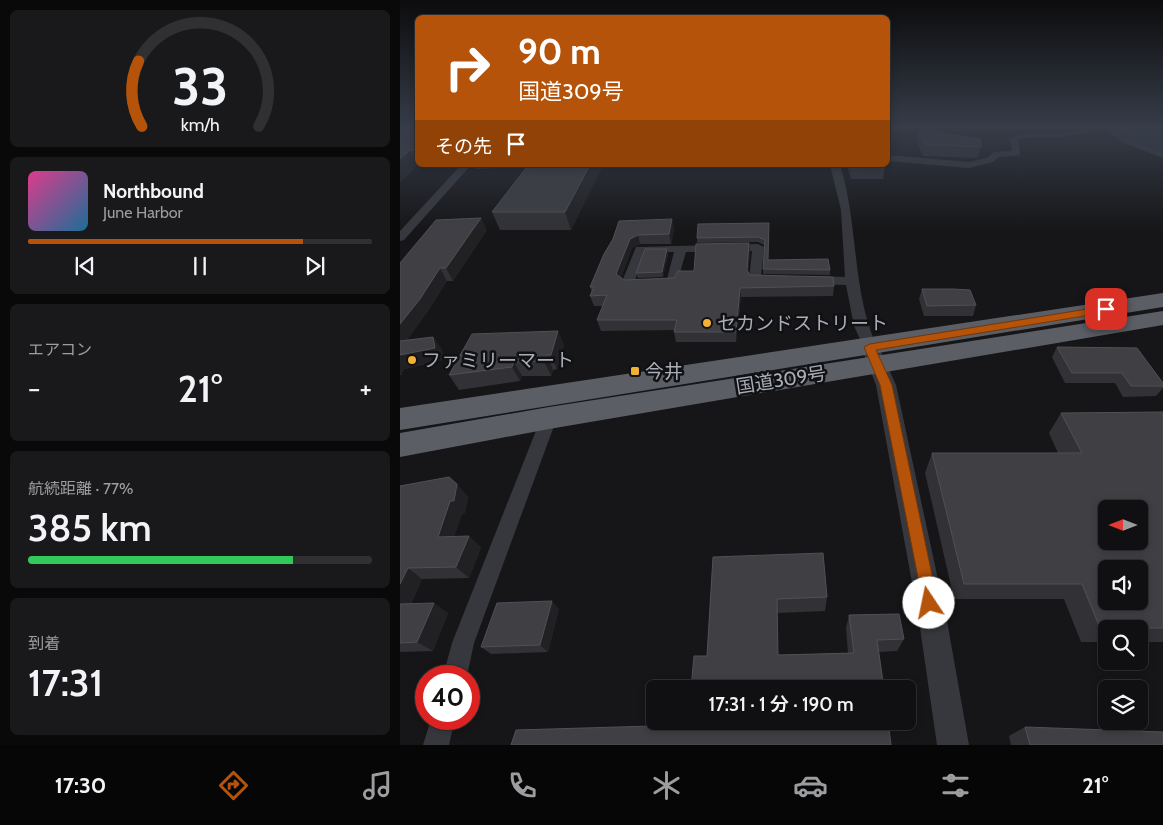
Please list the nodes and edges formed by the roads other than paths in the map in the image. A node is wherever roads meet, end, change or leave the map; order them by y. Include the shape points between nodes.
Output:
1 (939, 162) edge
2 (981, 162) edge
3 (464, 167) edge
4 (836, 167) edge
5 (400, 238) edge
6 (680, 248) junction
7 (783, 280) edge
8 (802, 280) edge
9 (850, 280) junction
10 (1163, 300) edge
11 (1163, 318) edge
12 (874, 356) junction
13 (549, 418) junction
14 (400, 419) edge
15 (400, 445) edge
16 (457, 665) edge
17 (440, 730) edge
18 (436, 745) edge
19 (953, 745) edge

1 - 2 street
3 - 5 street
4 - 9 street via 841,179 848,234
6 - 6 street via 640,249 627,284 672,283
6 - 7 street via 758,247 754,280
8 - 9 street
9 - 12 street via 859,326
10 - 12 highway, 国道309号
11 - 12 highway, 国道309号
12 - 13 highway, 国道309号
12 - 14 highway, 国道309号
12 - 19 street via 886,385 933,621
13 - 15 highway, 国道309号
13 - 16 street
17 - 18 street

